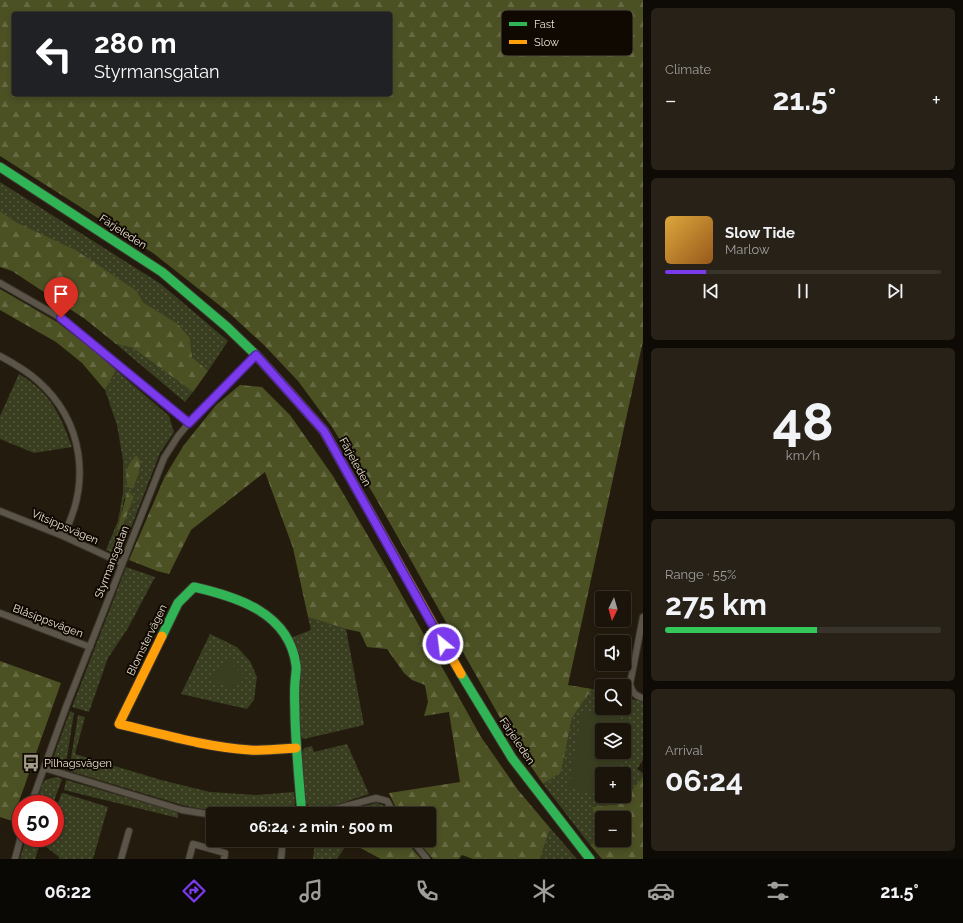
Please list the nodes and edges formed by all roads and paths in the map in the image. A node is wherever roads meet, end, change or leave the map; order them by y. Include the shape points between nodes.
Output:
1 (0, 167) edge
2 (0, 283) edge
3 (256, 355) junction
4 (0, 356) edge
5 (189, 423) junction
6 (0, 511) edge
7 (63, 536) junction
8 (122, 563) junction
9 (0, 613) edge
10 (643, 617) edge
11 (90, 647) junction
12 (643, 698) edge
13 (296, 748) junction
14 (44, 768) junction
15 (34, 795) edge
16 (302, 807) edge
17 (343, 807) edge
18 (390, 807) edge
19 (206, 813) edge
20 (129, 831) dead end
21 (18, 847) edge
22 (283, 847) edge
23 (418, 847) edge
24 (15, 859) edge
25 (121, 859) edge
26 (188, 859) edge
27 (224, 859) edge
28 (282, 859) edge
29 (427, 859) edge
30 (590, 859) edge

1 - 3 main road, Färjeleden via 162,272 228,327
2 - 5 street via 61,318
3 - 5 street, Styrmansgatan
3 - 30 main road, Färjeleden via 324,431 450,657 512,758
4 - 7 street via 38,380 58,402 73,430 78,450 80,484 73,513
5 - 8 street, Styrmansgatan via 164,458
6 - 7 street, Vitsippsvägen
7 - 8 street, Vitsippsvägen
8 - 11 street, Styrmansgatan
9 - 11 street, Blåsippsvägen
10 - 12 street via 630,684 632,691
11 - 14 street, Styrmansgatan
13 - 13 main road, Blomstervägen via 296,665 292,647 269,616 247,602 194,587 178,603 119,724 198,744 251,750
13 - 16 main road, Blomstervägen
14 - 15 street, Styrmansgatan
14 - 19 street via 182,810
17 - 18 street via 376,798 387,801
20 - 25 street
21 - 24 street
22 - 28 street
23 - 29 street
26 - 27 street via 193,844 225,853

